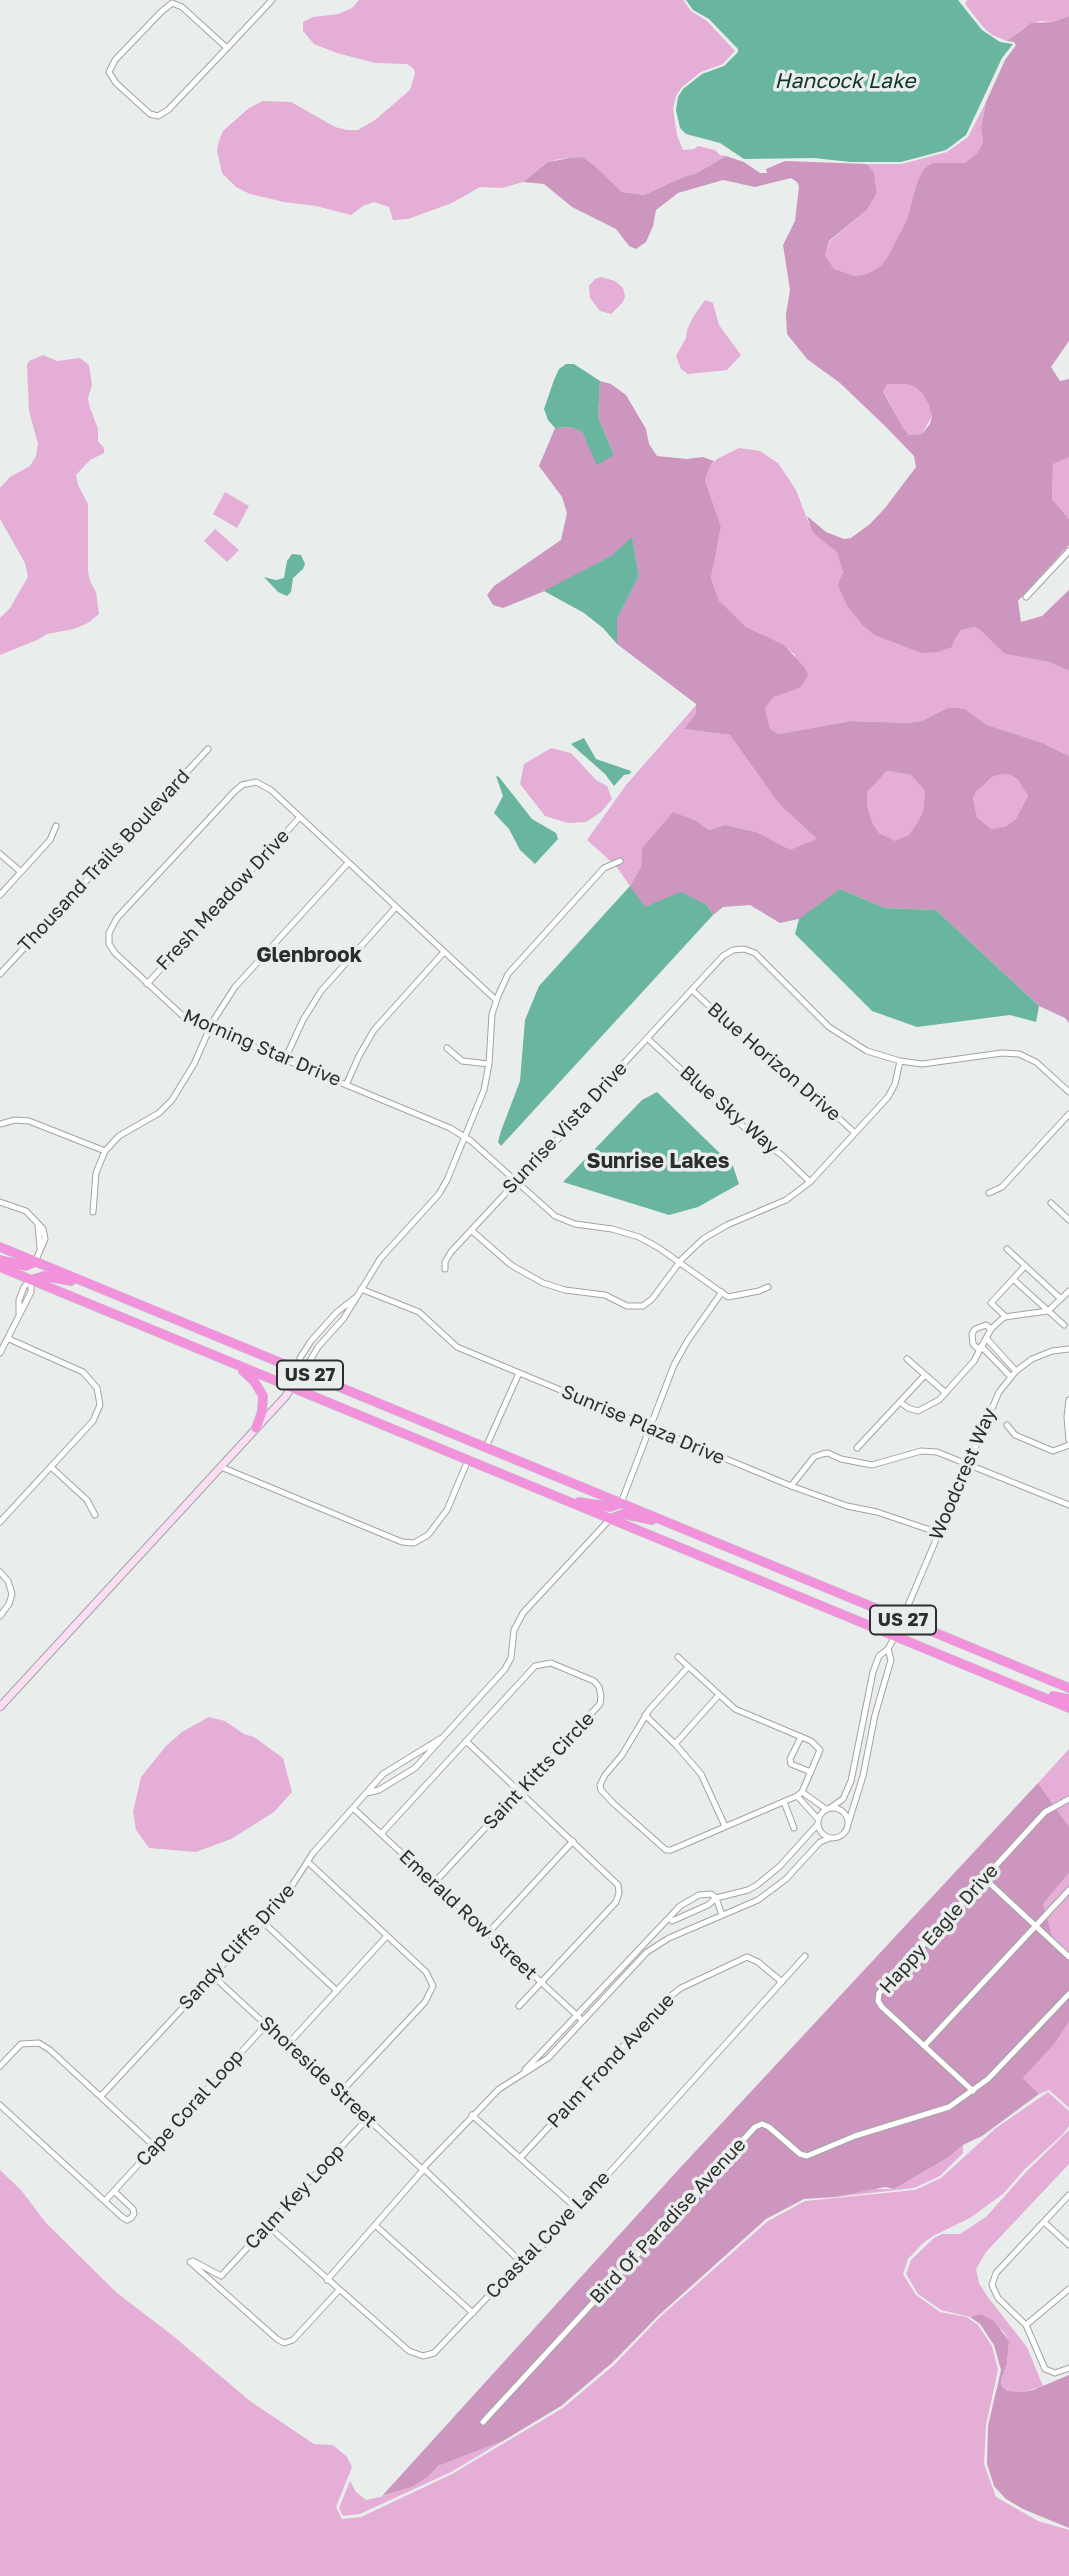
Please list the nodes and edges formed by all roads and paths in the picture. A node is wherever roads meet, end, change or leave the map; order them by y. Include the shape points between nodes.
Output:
1 (272, 0) edge
2 (227, 48) junction
3 (1069, 551) edge
4 (1026, 597) dead end
5 (208, 749) dead end
6 (300, 817) junction
7 (56, 826) dead end
8 (0, 854) edge
9 (620, 861) dead end
10 (348, 863) junction
11 (21, 872) junction
12 (0, 895) edge
13 (396, 907) junction
14 (444, 952) junction
15 (0, 974) edge
16 (147, 984) junction
17 (692, 990) junction
18 (496, 1000) junction
19 (209, 1028) junction
20 (647, 1038) junction
21 (447, 1048) dead end
22 (285, 1059) junction
23 (900, 1061) junction
24 (489, 1064) junction
25 (346, 1085) junction
26 (1069, 1092) edge
27 (1069, 1114) edge
28 (0, 1124) edge
29 (855, 1133) junction
30 (465, 1137) junction
31 (105, 1151) junction
32 (516, 1181) junction
33 (810, 1181) junction
34 (989, 1193) dead end
35 (0, 1202) edge
36 (1051, 1203) dead end
37 (93, 1212) dead end
38 (1069, 1220) edge
39 (471, 1230) junction
40 (0, 1247) edge
41 (1007, 1249) dead end
42 (0, 1260) edge
43 (35, 1262) junction
44 (679, 1263) junction
45 (1025, 1266) junction
46 (0, 1267) edge
47 (445, 1269) dead end
48 (1013, 1279) junction
49 (31, 1280) junction
50 (90, 1285) junction
51 (768, 1287) dead end
52 (361, 1289) junction
53 (1069, 1291) edge
54 (722, 1292) junction
55 (355, 1298) junction
56 (1061, 1298) junction
57 (1050, 1309) junction
58 (1006, 1317) junction
59 (1065, 1325) dead end
60 (991, 1329) junction
61 (986, 1338) junction
62 (9, 1339) junction
63 (980, 1348) junction
64 (1069, 1349) edge
65 (0, 1353) edge
66 (907, 1359) dead end
67 (237, 1365) junction
68 (300, 1371) junction
69 (1016, 1371) junction
70 (519, 1373) junction
71 (925, 1375) junction
72 (1011, 1377) junction
73 (292, 1387) junction
74 (946, 1394) junction
75 (1069, 1400) edge
76 (900, 1402) junction
77 (1007, 1426) dead end
78 (256, 1428) junction
79 (650, 1429) junction
80 (1069, 1440) edge
81 (1069, 1445) edge
82 (486, 1447) junction
83 (857, 1448) dead end
84 (468, 1460) junction
85 (968, 1464) junction
86 (51, 1466) junction
87 (221, 1467) junction
88 (791, 1486) junction
89 (561, 1499) junction
90 (621, 1503) junction
91 (1069, 1505) edge
92 (95, 1515) dead end
93 (610, 1519) junction
94 (0, 1522) edge
95 (671, 1524) junction
96 (939, 1533) junction
97 (0, 1572) edge
98 (0, 1616) edge
99 (902, 1619) junction
100 (895, 1636) junction
101 (888, 1649) junction
102 (678, 1657) dead end
103 (688, 1667) junction
104 (1069, 1688) edge
105 (1030, 1692) junction
106 (718, 1696) junction
107 (1069, 1699) edge
108 (0, 1707) edge
109 (1069, 1708) edge
110 (645, 1715) junction
111 (861, 1736) junction
112 (800, 1737) junction
113 (871, 1738) junction
114 (440, 1739) junction
115 (466, 1741) junction
116 (675, 1744) junction
117 (397, 1764) junction
118 (811, 1772) junction
119 (404, 1776) junction
120 (520, 1792) junction
121 (366, 1793) junction
122 (800, 1794) junction
123 (1069, 1799) edge
124 (784, 1802) junction
125 (353, 1808) junction
126 (828, 1809) junction
127 (818, 1821) junction
128 (848, 1824) junction
129 (725, 1826) junction
130 (794, 1828) dead end
131 (381, 1834) junction
132 (830, 1838) junction
133 (573, 1841) junction
134 (308, 1862) junction
135 (984, 1878) junction
136 (434, 1883) junction
137 (1069, 1890) edge
138 (716, 1898) junction
139 (722, 1915) junction
140 (671, 1919) junction
141 (263, 1922) junction
142 (1036, 1926) junction
143 (488, 1933) junction
144 (681, 1934) junction
145 (386, 1937) junction
146 (805, 1956) dead end
147 (1069, 1957) edge
148 (213, 1976) junction
149 (782, 1982) junction
150 (540, 1983) junction
151 (337, 1991) junction
152 (1069, 1994) edge
153 (519, 2006) dead end
154 (575, 2015) junction
155 (583, 2021) junction
156 (266, 2025) junction
157 (288, 2044) junction
158 (924, 2046) junction
159 (0, 2066) edge
160 (520, 2075) junction
161 (973, 2091) junction
162 (340, 2093) junction
163 (101, 2096) junction
164 (0, 2105) edge
165 (472, 2115) junction
166 (368, 2118) junction
167 (155, 2147) junction
168 (520, 2158) junction
169 (423, 2169) junction
170 (114, 2191) junction
171 (1069, 2195) edge
172 (105, 2201) junction
173 (576, 2208) junction
174 (1044, 2222) junction
175 (375, 2225) junction
176 (268, 2226) junction
177 (1069, 2245) edge
178 (521, 2262) junction
179 (221, 2276) junction
180 (327, 2280) junction
181 (214, 2284) junction
182 (339, 2290) junction
183 (1069, 2290) edge
184 (473, 2313) junction
185 (1026, 2325) junction
186 (1069, 2368) edge
187 (495, 2409) junction
188 (502, 2415) dead end
189 (483, 2422) dead end

1 - 2 street
2 - 2 street via 182,7 172,4 108,72 158,117
3 - 4 street
5 - 15 street, Thousand Trails Boulevard
6 - 10 street, Morning Star Drive
6 - 16 street, Fresh Meadow Drive
6 - 16 street, Morning Star Drive via 268,787 251,779 117,918 105,941
7 - 11 street via 50,840
8 - 11 street
9 - 18 street via 604,868 520,959
10 - 13 street, Morning Star Drive
10 - 19 street via 246,974
11 - 12 street
13 - 14 street, Morning Star Drive
13 - 22 street via 321,991
14 - 18 street, Morning Star Drive
14 - 25 street via 374,1030
16 - 19 street, Morning Star Drive via 182,1016
17 - 20 street, Sunrise Vista Drive
17 - 23 street, Sunrise Vista Drive via 726,953 748,950 841,1036 867,1051
17 - 29 street, Blue Horizon Drive
18 - 24 street
19 - 22 street, Morning Star Drive
19 - 31 street via 183,1083 162,1111 123,1133
20 - 32 street, Sunrise Vista Drive via 581,1116
20 - 33 street, Blue Sky Way
21 - 24 street via 462,1061
22 - 25 street, Morning Star Drive
23 - 26 street via 936,1063 1019,1054 1041,1066
23 - 29 street via 891,1093
24 - 30 street
25 - 30 street, Morning Star Drive
27 - 34 street via 1002,1187
28 - 31 street via 29,1121
29 - 33 street
30 - 32 street, Morning Star Drive
30 - 52 street via 442,1189 383,1255
31 - 37 street via 96,1173
32 - 39 street, Sunrise Vista Drive
32 - 44 street, Morning Star Drive via 561,1219 632,1235
33 - 44 street via 786,1200 714,1231
35 - 43 street via 21,1209 43,1229 45,1239
36 - 38 street
39 - 44 street via 529,1276 565,1290 605,1295 632,1307 652,1299
39 - 47 street, Sunrise Vista Drive via 449,1255
40 - 43 highway, US 27
41 - 45 street
42 - 43 highway via 26,1266
43 - 50 highway, US 27
44 - 54 street, Morning Star Drive
45 - 48 street
45 - 56 street
46 - 49 highway, US 27
48 - 57 street
48 - 58 street via 991,1303
49 - 50 highway via 44,1276
49 - 62 street via 31,1291
49 - 67 highway, US 27
50 - 68 highway, US 27
51 - 54 street via 728,1297
52 - 55 street
52 - 70 street, Sunrise Plaza Drive via 419,1312 452,1344
53 - 56 street
54 - 79 street via 681,1352
55 - 68 street
55 - 68 street via 311,1341 299,1359
56 - 57 street
57 - 58 street
57 - 59 street
58 - 60 street
60 - 61 street
60 - 63 street via 986,1325 972,1334 973,1344
61 - 63 street
61 - 69 street
62 - 65 street
62 - 86 street via 79,1370 99,1392 96,1416
63 - 72 street
63 - 74 street
64 - 69 street, Woodcrest Way via 1043,1354
66 - 71 street
67 - 73 highway, US 27
67 - 78 highway via 263,1396
68 - 73 main road
68 - 82 highway, US 27
69 - 72 street, Woodcrest Way
70 - 79 street, Sunrise Plaza Drive
70 - 82 street
71 - 74 street
71 - 76 street
72 - 85 street, Woodcrest Way via 992,1405
73 - 78 main road
73 - 84 highway, US 27
74 - 76 street via 918,1411
75 - 80 street
76 - 83 street
77 - 81 street via 1016,1435 1054,1451
78 - 87 main road
79 - 88 street, Sunrise Plaza Drive
79 - 90 street
82 - 90 highway, US 27
84 - 87 street via 447,1510 428,1535 414,1543
84 - 89 highway, US 27
85 - 88 street via 937,1452 921,1451 872,1465 828,1453 814,1457
85 - 91 street
85 - 96 street, Woodcrest Way
86 - 92 street via 87,1500
86 - 94 street
87 - 108 main road
88 - 96 street, Sunrise Plaza Drive
89 - 90 highway via 610,1507
89 - 93 highway, US 27
90 - 95 highway, US 27
93 - 95 highway via 623,1514
93 - 100 highway, US 27
93 - 114 street, Sandy Cliffs Drive via 523,1613 505,1669
95 - 99 highway, US 27
96 - 99 street, Woodcrest Way
97 - 98 street via 12,1594
99 - 100 street, Woodcrest Way
99 - 104 highway, US 27
100 - 101 street, Woodcrest Way
100 - 105 highway, US 27
101 - 111 street, Woodcrest Way via 879,1656 873,1672
101 - 113 street via 891,1660
102 - 103 street
103 - 106 street
103 - 110 street
105 - 107 highway
105 - 109 highway, US 27
106 - 112 street via 735,1709
106 - 116 street
110 - 116 street
110 - 129 street via 601,1781 601,1790 666,1850
111 - 113 street
111 - 126 street, Woodcrest Way via 848,1791
112 - 118 street via 820,1750
112 - 118 street via 791,1763
113 - 128 street
114 - 117 street, Sandy Cliffs Drive
114 - 119 street, Sandy Cliffs Drive
115 - 120 street
115 - 120 street, Saint Kitts Circle via 535,1666 551,1663 594,1681 600,1704
115 - 131 street, Saint Kitts Circle
116 - 129 street via 701,1774
117 - 119 street
117 - 121 street, Sandy Cliffs Drive
118 - 122 street
119 - 121 street, Sandy Cliffs Drive
120 - 133 street
120 - 136 street, Saint Kitts Circle
121 - 125 street, Sandy Cliffs Drive
122 - 124 street
122 - 126 street
122 - 127 street
123 - 135 street, Happy Eagle Drive via 1045,1812
124 - 129 street
124 - 130 street
125 - 131 street, Emerald Row Street
125 - 134 street, Sandy Cliffs Drive
126 - 127 street
126 - 128 street via 843,1812
127 - 132 street via 821,1833
127 - 138 street via 765,1879 748,1890
128 - 132 street via 844,1834
131 - 136 street, Emerald Row Street
132 - 139 street via 820,1842 775,1888
133 - 143 street
133 - 150 street via 614,1879 619,1893 616,1902
134 - 141 street, Sandy Cliffs Drive
134 - 145 street
135 - 142 street
135 - 158 street, Happy Eagle Drive via 878,1995 882,2007
136 - 143 street, Emerald Row Street
137 - 142 street
138 - 139 street
138 - 140 street
138 - 140 street via 699,1895 680,1906
139 - 144 street
140 - 144 street
140 - 154 street
141 - 148 street, Sandy Cliffs Drive
141 - 151 street
142 - 147 street
142 - 158 street
143 - 150 street, Emerald Row Street
144 - 155 street via 647,1952
145 - 151 street
145 - 162 street via 426,1972 432,1991
146 - 149 street, Coastal Cove Lane
148 - 156 street, Shoreside Street
148 - 163 street, Sandy Cliffs Drive
149 - 168 street, Palm Frond Avenue via 747,1957 681,1988
149 - 173 street, Coastal Cove Lane
150 - 153 street
150 - 154 street, Emerald Row Street
151 - 157 street
152 - 161 street, Bird Of Paradise Avenue
154 - 155 street, Emerald Row Street
154 - 160 street
155 - 160 street via 548,2058
156 - 157 street, Shoreside Street
156 - 167 street, Cape Coral Loop
157 - 162 street, Shoreside Street
158 - 161 street, Happy Eagle Drive
159 - 163 street via 20,2045 39,2043
160 - 165 street
161 - 187 street, Bird Of Paradise Avenue via 948,2107 807,2156 768,2126 757,2126
162 - 166 street, Shoreside Street
163 - 167 street
164 - 172 street
165 - 168 street
165 - 169 street
166 - 169 street, Shoreside Street
166 - 176 street, Calm Key Loop
167 - 170 street, Cape Coral Loop
168 - 173 street
169 - 175 street
169 - 178 street, Shoreside Street
170 - 172 street, Cape Coral Loop
170 - 172 street via 133,2210 131,2218 122,2217
171 - 174 street
173 - 178 street, Coastal Cove Lane
174 - 177 street
174 - 185 street via 993,2281 996,2295
175 - 180 street
175 - 184 street
176 - 179 street, Calm Key Loop
176 - 180 street, Coastal Cove Lane
178 - 184 street, Coastal Cove Lane
179 - 181 street, Calm Key Loop
179 - 181 street via 191,2261
180 - 182 street, Coastal Cove Lane
181 - 182 street via 284,2343 293,2340
182 - 184 street, Coastal Cove Lane via 420,2355 437,2351
183 - 185 street
185 - 186 street via 1045,2369 1055,2373
187 - 188 street
187 - 189 street, Bird Of Paradise Avenue

